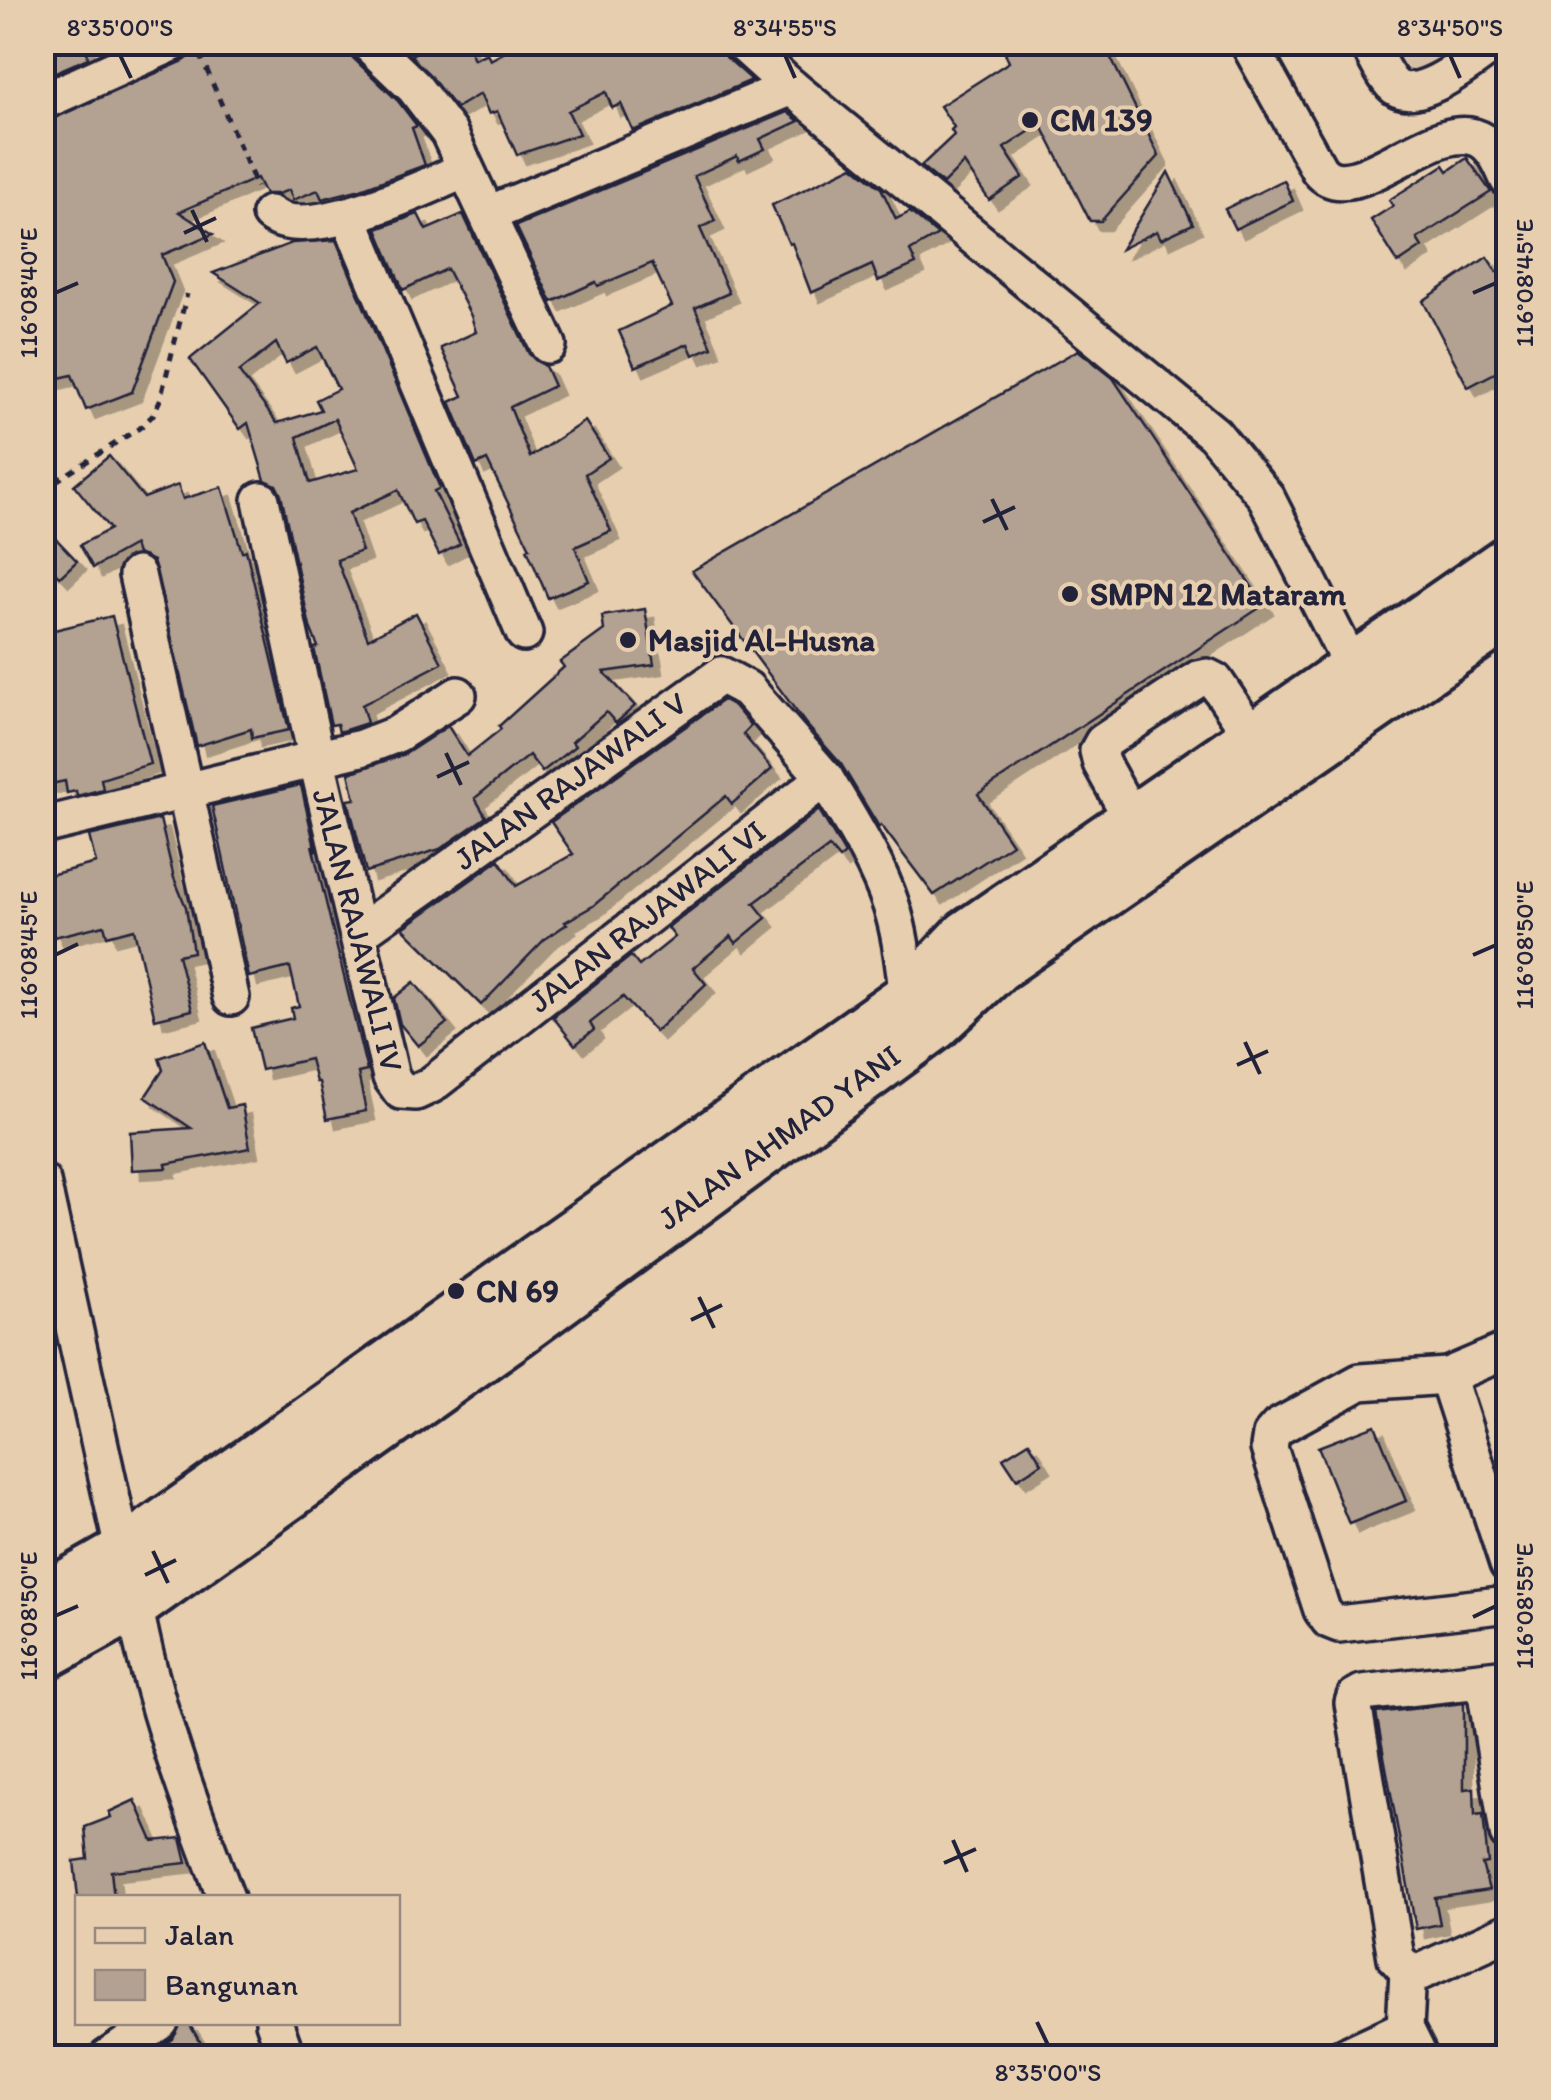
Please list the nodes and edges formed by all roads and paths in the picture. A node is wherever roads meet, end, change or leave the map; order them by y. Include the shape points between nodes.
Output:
1 (174, 42) edge
2 (195, 42) edge
3 (367, 42) edge
4 (741, 42) edge
5 (1248, 42) edge
6 (1367, 42) edge
7 (1497, 42) edge
8 (119, 54) edge
9 (791, 88) junction
10 (42, 102) edge
11 (466, 170) junction
12 (1508, 179) edge
13 (270, 214) joint
14 (489, 214) junction
15 (349, 217) junction
16 (187, 294) dead end
17 (548, 345) dead end
18 (42, 490) edge
19 (261, 500) dead end
20 (1508, 563) edge
21 (137, 575) dead end
22 (1489, 608) edge
23 (524, 632) dead end
24 (1353, 668) junction
25 (458, 696) dead end
26 (1253, 737) junction
27 (317, 760) junction
28 (825, 778) junction
29 (184, 792) junction
30 (1132, 821) junction
31 (42, 826) edge
32 (360, 933) junction
33 (982, 951) junction
34 (231, 997) dead end
35 (921, 1004) junction
36 (408, 1094) joint
37 (42, 1182) edge
38 (52, 1277) edge
39 (1508, 1350) edge
40 (1447, 1376) junction
41 (1508, 1564) edge
42 (129, 1579) junction
43 (42, 1601) edge
44 (1508, 1604) edge
45 (42, 1654) edge
46 (1496, 1679) edge
47 (1508, 1832) edge
48 (225, 1895) edge
49 (1508, 1932) edge
50 (1408, 1971) junction
51 (156, 2025) edge
52 (275, 2025) edge
53 (1413, 2043) edge
54 (108, 2058) edge
55 (287, 2058) edge
56 (1340, 2058) edge

1 - 8 street
2 - 13 path
3 - 11 street via 433,111
4 - 9 street
5 - 12 street via 1328,178 1348,182 1462,135 1486,144
6 - 7 street via 1392,85 1403,91 1437,82
8 - 10 street
9 - 14 street
9 - 24 street via 1214,434 1266,497
11 - 14 street
11 - 15 street
13 - 15 street via 282,221
14 - 17 street
15 - 23 street
16 - 18 path via 153,415
19 - 27 street, JALAN RAJAWALI IV
20 - 22 highway
21 - 29 street
22 - 24 highway
22 - 33 highway, JALAN AHMAD YANI
24 - 26 highway
25 - 27 street via 397,734
26 - 30 highway
26 - 30 street via 1207,677 1103,742 1101,763
27 - 29 street
27 - 32 street, JALAN RAJAWALI IV
28 - 32 street, JALAN RAJAWALI V via 736,680 713,678
28 - 35 street via 872,861
28 - 36 street, JALAN RAJAWALI VI via 431,1085
29 - 31 street
29 - 34 street
30 - 33 highway
32 - 36 street, JALAN RAJAWALI IV via 391,1077
33 - 35 highway, JALAN AHMAD YANI
35 - 42 highway, JALAN AHMAD YANI via 517,1330
37 - 38 street
38 - 42 street
39 - 40 street
40 - 41 street
40 - 44 street via 1344,1388 1278,1427 1269,1448 1329,1620
42 - 43 highway
42 - 45 highway, JALAN AHMAD YANI
42 - 48 street via 172,1750
46 - 47 street
46 - 50 street via 1362,1693 1352,1703 1396,1958
49 - 50 street via 1425,1971
50 - 53 street
51 - 54 street
52 - 55 street
53 - 56 street

